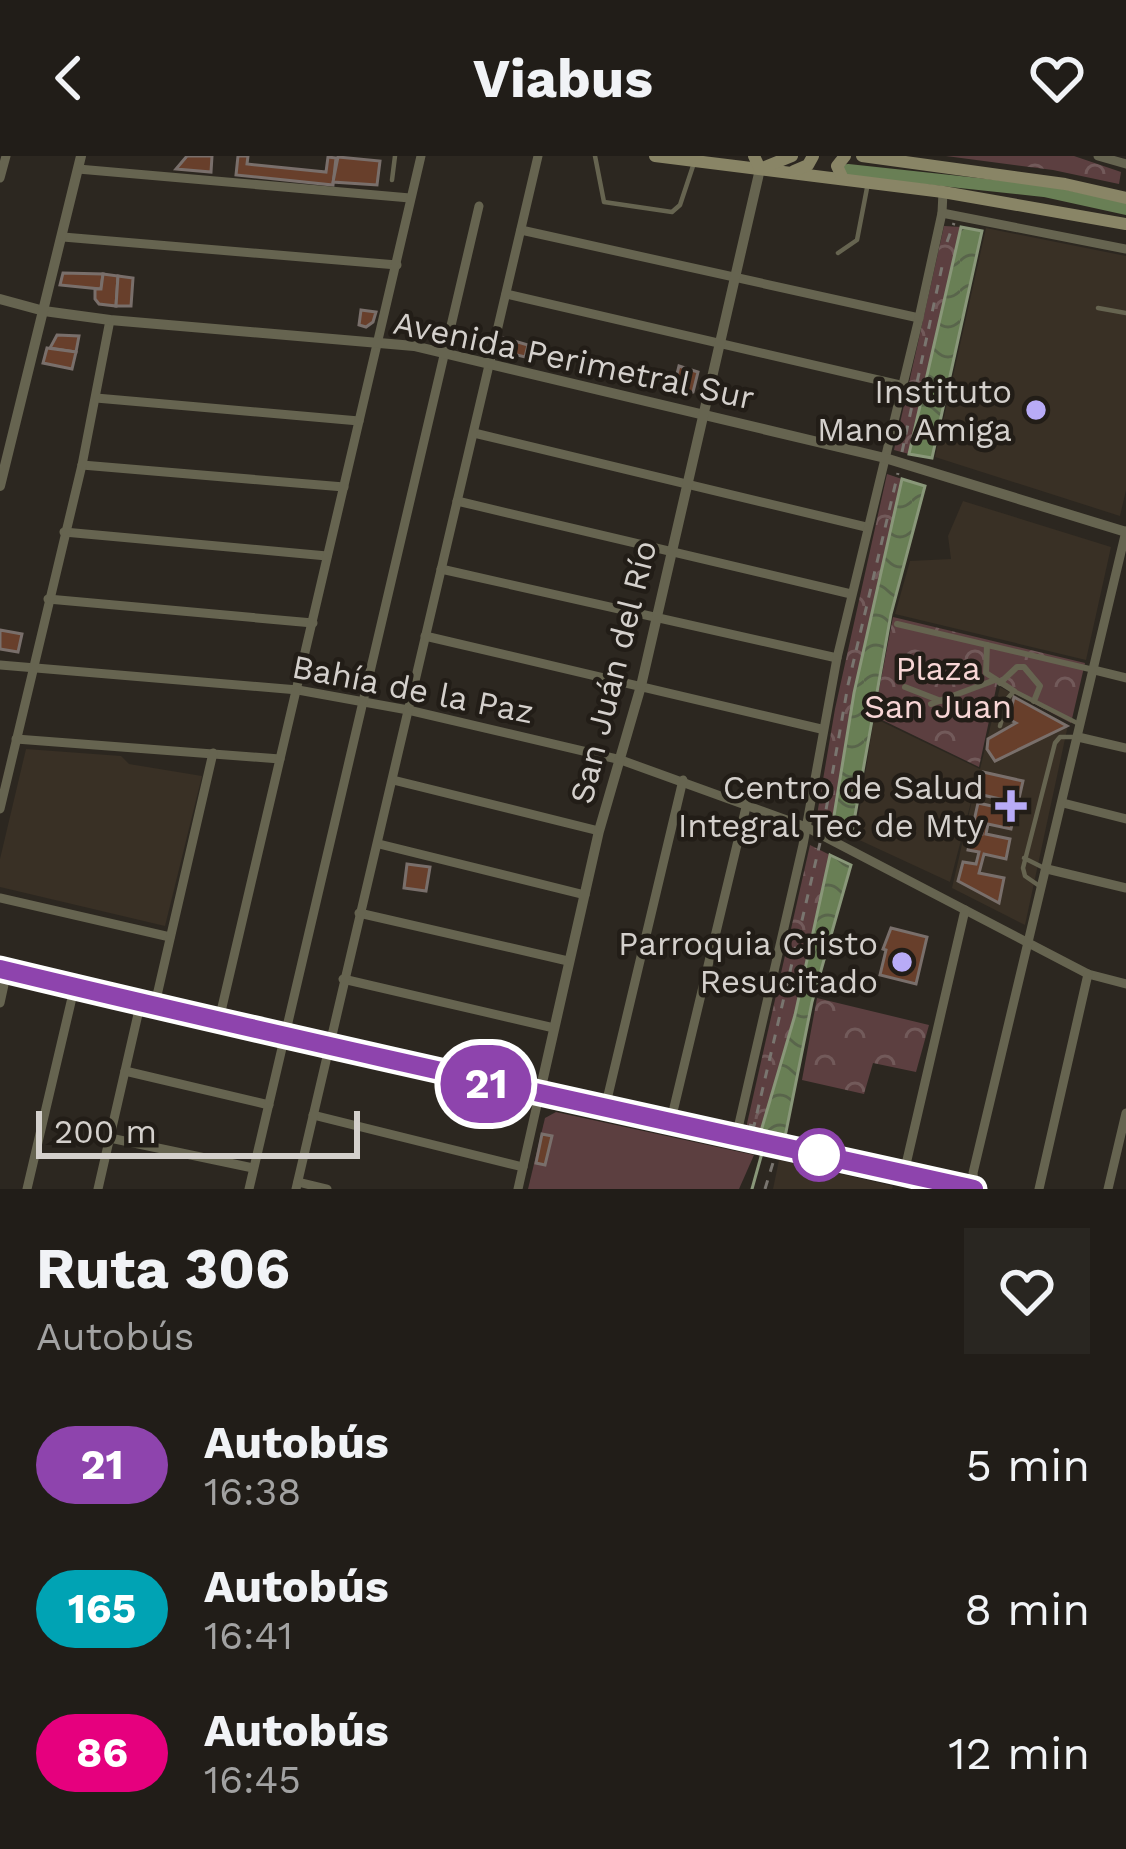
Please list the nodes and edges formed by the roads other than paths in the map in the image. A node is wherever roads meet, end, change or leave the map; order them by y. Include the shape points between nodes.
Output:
1 (6, 156) edge
2 (395, 156) edge
3 (421, 156) edge
4 (538, 156) edge
5 (595, 156) edge
6 (655, 156) edge
7 (791, 156) edge
8 (813, 156) edge
9 (845, 156) edge
10 (862, 156) edge
11 (1105, 157) edge
12 (695, 161) junction
13 (80, 163) edge
14 (757, 163) edge
15 (1126, 164) edge
16 (787, 172) junction
17 (0, 178) edge
18 (392, 180) dead end
19 (845, 180) junction
20 (868, 183) junction
21 (943, 192) junction
22 (410, 198) junction
23 (1126, 198) edge
24 (479, 206) dead end
25 (942, 213) junction
26 (1126, 224) edge
27 (521, 230) junction
28 (63, 238) junction
29 (1126, 249) edge
30 (838, 253) dead end
31 (397, 265) junction
32 (735, 277) junction
33 (506, 294) junction
34 (0, 299) edge
35 (1098, 308) dead end
36 (44, 311) junction
37 (1126, 313) edge
38 (919, 318) junction
39 (110, 320) junction
40 (719, 341) junction
41 (380, 343) junction
42 (447, 354) junction
43 (489, 363) junction
44 (900, 385) junction
45 (96, 398) junction
46 (704, 415) junction
47 (359, 421) junction
48 (474, 433) junction
49 (885, 458) junction
50 (82, 465) junction
51 (0, 486) edge
52 (344, 487) junction
53 (688, 487) junction
54 (457, 501) junction
55 (866, 527) junction
56 (1126, 531) edge
57 (64, 532) junction
58 (671, 553) junction
59 (327, 556) junction
60 (442, 569) junction
61 (850, 595) junction
62 (48, 599) junction
63 (1110, 603) junction
64 (1126, 607) edge
65 (656, 620) junction
66 (313, 623) junction
67 (897, 624) dead end
68 (425, 636) junction
69 (987, 645) junction
70 (837, 658) junction
71 (0, 665) edge
72 (32, 668) junction
73 (1094, 670) junction
74 (1126, 678) edge
75 (998, 681) junction
76 (641, 686) junction
77 (905, 687) dead end
78 (298, 690) junction
79 (1014, 691) junction
80 (1034, 701) junction
81 (364, 702) junction
82 (408, 710) junction
83 (1000, 726) dead end
84 (821, 729) junction
85 (1080, 731) junction
86 (16, 739) junction
87 (1126, 748) edge
88 (213, 753) junction
89 (280, 759) junction
90 (621, 760) junction
91 (393, 780) junction
92 (682, 780) junction
93 (746, 803) junction
94 (1063, 803) junction
95 (0, 809) edge
96 (1126, 819) edge
97 (806, 826) junction
98 (599, 830) junction
99 (379, 844) junction
100 (1024, 859) junction
101 (1047, 869) junction
102 (1042, 888) junction
103 (1126, 888) edge
104 (585, 895) junction
105 (0, 898) edge
106 (964, 910) junction
107 (359, 913) junction
108 (170, 937) junction
109 (1029, 944) junction
110 (568, 961) junction
111 (4, 970) edge
112 (1088, 974) junction
113 (343, 979) junction
114 (1126, 984) edge
115 (74, 985) junction
116 (0, 1003) edge
117 (148, 1003) junction
118 (219, 1020) junction
119 (554, 1028) junction
120 (287, 1036) junction
121 (328, 1047) junction
122 (125, 1071) junction
123 (539, 1096) junction
124 (269, 1105) junction
125 (605, 1108) junction
126 (1126, 1113) edge
127 (313, 1115) junction
128 (671, 1120) junction
129 (737, 1130) junction
130 (110, 1138) junction
131 (523, 1167) junction
132 (253, 1168) junction
133 (904, 1173) junction
134 (297, 1186) edge
135 (27, 1189) edge
136 (98, 1189) edge
137 (249, 1189) edge
138 (327, 1189) edge
139 (518, 1189) edge
140 (975, 1189) edge
141 (1040, 1189) edge
142 (1108, 1189) edge

1 - 17 street
2 - 18 lane
3 - 22 street
4 - 27 street
5 - 12 lane via 604,202 672,212
6 - 12 main road
7 - 14 main road
8 - 16 main road
9 - 19 main road via 837,166
10 - 23 main road
11 - 15 street
12 - 14 main road
13 - 22 street
13 - 28 street
14 - 16 main road
14 - 32 street, San Juán del Río
16 - 19 main road
19 - 20 main road
20 - 21 main road
20 - 30 lane via 857,240
21 - 25 street
21 - 26 main road
22 - 31 street
24 - 42 street
25 - 29 street
25 - 38 street
27 - 32 street
27 - 33 street
28 - 31 street
28 - 36 street
31 - 41 street
32 - 38 street
32 - 40 street, San Juán del Río
33 - 40 street
33 - 43 street
34 - 36 street, Avenida Perimetral Sur
35 - 37 lane
36 - 39 street, Avenida Perimetral Sur
36 - 51 street
38 - 44 street
39 - 41 street, Avenida Perimetral Sur
39 - 45 street
40 - 44 street
40 - 46 street, San Juán del Río
41 - 42 street, Avenida Perimetral Sur
41 - 47 street
42 - 43 street, Avenida Perimetral Sur
42 - 81 street
43 - 46 street, Avenida Perimetral Sur
43 - 48 street
44 - 49 street
45 - 47 street
45 - 50 street
46 - 49 street, Avenida Perimetral Sur
46 - 53 street, San Juán del Río
47 - 52 street
48 - 53 street
48 - 54 street
49 - 55 street
49 - 56 street, Avenida Perimetral Sur
50 - 52 street
50 - 57 street
52 - 59 street
53 - 55 street
53 - 58 street, San Juán del Río
54 - 58 street
54 - 60 street
55 - 61 street
56 - 63 street
57 - 59 street
57 - 62 street
58 - 61 street
58 - 65 street, San Juán del Río
59 - 66 street
60 - 65 street
60 - 68 street
61 - 70 street
62 - 66 street
62 - 72 street
63 - 64 street
63 - 73 street
65 - 70 street
65 - 76 street, San Juán del Río
66 - 78 street
67 - 69 street
68 - 76 street
68 - 82 street
69 - 73 street
69 - 75 street via 986,673
70 - 84 street
71 - 72 street, Bahía de la Paz
72 - 78 street, Bahía de la Paz
72 - 86 street
73 - 74 street
73 - 85 street
75 - 77 street via 936,703
75 - 79 street
75 - 80 street via 1024,667 1040,686
76 - 84 street
76 - 90 street, San Juán del Río
78 - 81 street, Bahía de la Paz
78 - 89 street
79 - 80 lane
79 - 83 lane
80 - 85 lane
81 - 82 street, Bahía de la Paz
81 - 120 street
82 - 90 street, Bahía de la Paz
82 - 91 street
84 - 97 street
85 - 87 street
85 - 94 street
85 - 100 lane via 1060,736
86 - 88 street
86 - 95 street
88 - 89 street
88 - 108 street
89 - 118 street
90 - 92 street, Bahía de la Paz
90 - 98 street, San Juán del Río
91 - 98 street
91 - 99 street
92 - 93 street, Bahía de la Paz
92 - 125 street
93 - 97 street, Bahía de la Paz
93 - 128 street
94 - 96 street
94 - 101 street
97 - 106 street, Bahía de la Paz
97 - 129 street
98 - 104 street, San Juán del Río
99 - 104 street
99 - 107 street
100 - 101 lane
100 - 102 lane via 1024,876
101 - 102 street
101 - 103 street
102 - 109 street
104 - 110 street, San Juán del Río
105 - 108 street
106 - 109 street, Bahía de la Paz
106 - 133 street
107 - 110 street
107 - 113 street
108 - 117 street
109 - 112 street, Bahía de la Paz
109 - 140 street
110 - 119 street, San Juán del Río
111 - 115 street
111 - 116 street
112 - 114 street, Bahía de la Paz
112 - 141 street
113 - 119 street
113 - 121 street
115 - 117 street
115 - 135 street
117 - 118 street
117 - 122 street
118 - 120 street
119 - 123 street, San Juán del Río
120 - 121 street
120 - 124 street
121 - 123 street
121 - 127 street
122 - 124 street
122 - 130 street
123 - 125 street
123 - 131 street, San Juán del Río
124 - 132 street
125 - 128 street
126 - 142 street
127 - 131 street
127 - 134 street
128 - 129 street
129 - 133 street
130 - 132 street
130 - 136 street
131 - 139 street, San Juán del Río
132 - 137 street
133 - 140 street
134 - 138 street

